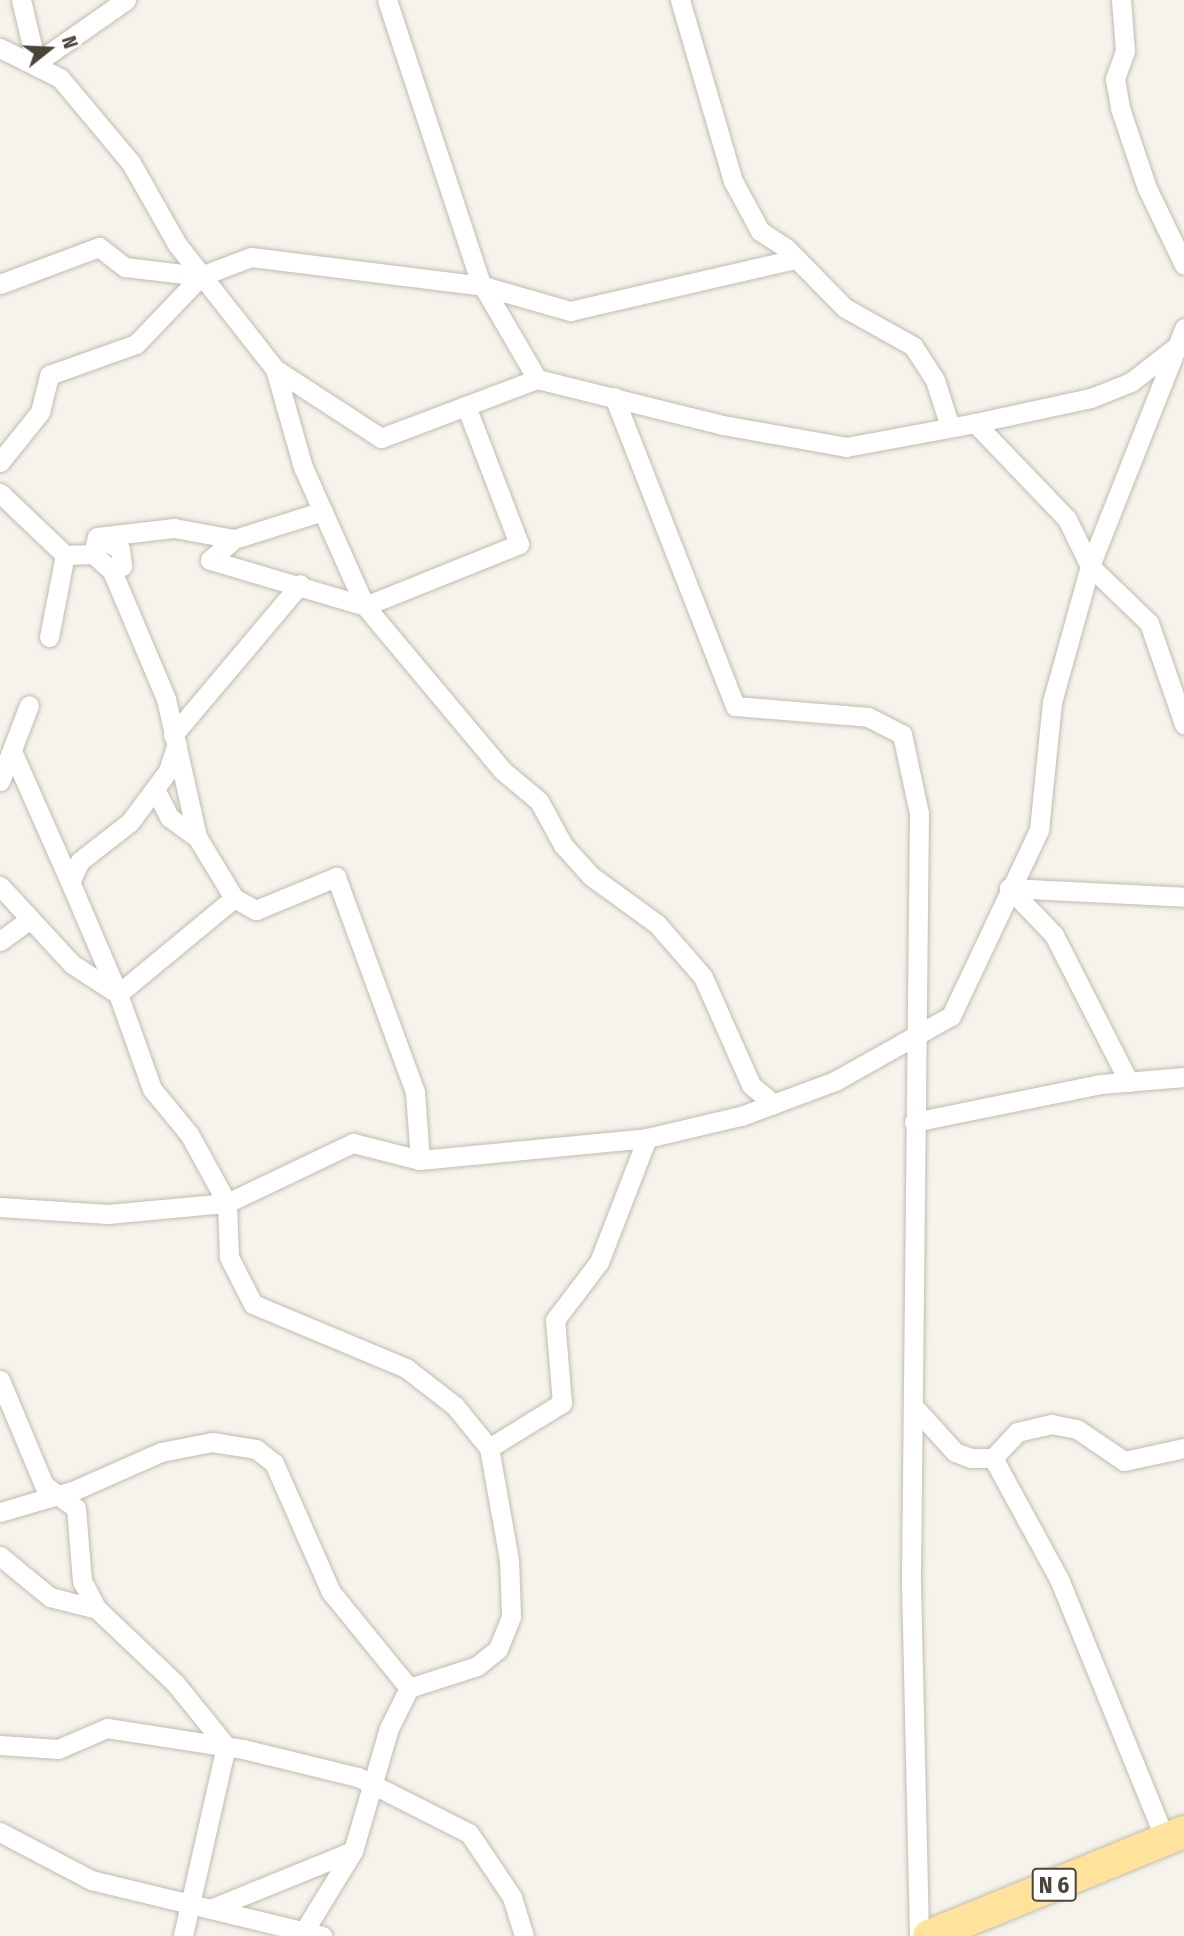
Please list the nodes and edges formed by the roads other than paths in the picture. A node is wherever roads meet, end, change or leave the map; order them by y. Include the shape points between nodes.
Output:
1 (21, 0) edge
2 (126, 0) edge
3 (387, 0) edge
4 (680, 0) edge
5 (1121, 0) edge
6 (0, 48) edge
7 (36, 63) junction
8 (796, 259) junction
9 (1184, 265) edge
10 (201, 276) junction
11 (0, 284) edge
12 (483, 286) junction
13 (1180, 337) edge
14 (275, 369) junction
15 (537, 379) junction
16 (614, 397) junction
17 (466, 406) junction
18 (975, 423) junction
19 (950, 427) junction
20 (0, 462) edge
21 (0, 494) edge
22 (323, 511) junction
23 (234, 539) junction
24 (95, 546) junction
25 (65, 555) junction
26 (1090, 566) junction
27 (300, 584) junction
28 (365, 606) junction
29 (50, 637) dead end
30 (29, 705) dead end
31 (1184, 724) edge
32 (175, 740) junction
33 (12, 751) junction
34 (0, 781) edge
35 (155, 789) junction
36 (134, 816) junction
37 (169, 817) junction
38 (197, 837) junction
39 (70, 882) junction
40 (0, 886) edge
41 (1009, 888) junction
42 (1184, 897) edge
43 (234, 898) junction
44 (28, 921) junction
45 (0, 941) edge
46 (118, 994) junction
47 (918, 1037) junction
48 (1184, 1077) edge
49 (1129, 1082) junction
50 (774, 1104) junction
51 (914, 1122) junction
52 (647, 1138) junction
53 (421, 1160) junction
54 (227, 1203) junction
55 (0, 1207) edge
56 (0, 1380) edge
57 (914, 1407) junction
58 (489, 1448) junction
59 (1184, 1448) edge
60 (993, 1458) junction
61 (52, 1496) junction
62 (0, 1512) edge
63 (0, 1556) edge
64 (97, 1609) junction
65 (410, 1688) junction
66 (0, 1745) edge
67 (226, 1746) junction
68 (372, 1784) junction
69 (0, 1832) edge
70 (1174, 1836) edge
71 (353, 1851) junction
72 (189, 1904) junction
73 (210, 1909) junction
74 (309, 1935) edge
75 (183, 1936) edge
76 (524, 1936) edge
77 (919, 1936) edge
78 (929, 1936) edge

1 - 7 street
2 - 7 street
3 - 12 street
4 - 8 street via 733,181 760,231
5 - 9 street via 1125,51 1115,79 1120,108 1147,188
6 - 7 street
7 - 10 street via 60,78 131,163
8 - 12 street via 570,311
8 - 19 street via 845,308 913,346 935,380
10 - 11 street via 125,267 99,247
10 - 12 street via 251,257
10 - 14 street
10 - 20 street via 136,344 49,374 40,412
12 - 15 street
13 - 18 street via 1131,382 1091,398
13 - 26 street
14 - 17 street via 381,438
14 - 22 street
15 - 16 street
15 - 17 street
16 - 19 street via 723,425 846,447
16 - 47 street via 735,706 868,717 902,734 919,813
17 - 28 street via 519,544
18 - 19 street
18 - 26 street via 1067,519
21 - 25 street
22 - 23 street
22 - 28 street
23 - 24 street via 174,528
23 - 27 street via 210,560
24 - 25 street
24 - 32 street via 120,549 121,566 112,571 158,675
25 - 29 street
26 - 31 street via 1149,623
26 - 41 street via 1052,702 1039,830
27 - 28 street
27 - 32 street
28 - 50 street via 502,770 539,800 563,845 592,876 657,924 703,977 751,1085
30 - 33 street
32 - 35 street
32 - 38 street
33 - 34 street
33 - 39 street
35 - 36 street
35 - 37 street
36 - 37 street
36 - 39 street via 79,861
37 - 38 street
38 - 43 street
39 - 46 street
40 - 44 street
41 - 42 street
41 - 47 street via 951,1016
41 - 49 street via 1054,935
43 - 46 street
43 - 53 street via 256,910 335,877 415,1092
44 - 45 street
44 - 46 street via 72,964
46 - 54 street via 152,1089 189,1134
47 - 50 street via 835,1081
47 - 51 street
48 - 49 street
49 - 51 street
50 - 52 street
51 - 57 street
52 - 53 street
52 - 58 street via 599,1262 555,1320 562,1403
53 - 54 street via 353,1143
54 - 55 street via 108,1214
54 - 58 street via 229,1256 253,1304 406,1368 455,1406
56 - 61 street
57 - 60 street via 955,1452
57 - 77 street
58 - 65 street via 509,1560 511,1616 498,1649 477,1666
59 - 60 street via 1124,1461 1077,1429 1051,1424 1017,1432
60 - 70 street via 1059,1579
61 - 62 street
61 - 64 street via 76,1508 82,1581
61 - 65 street via 161,1452 212,1442 256,1449 279,1473 331,1592
63 - 64 street via 50,1597
64 - 67 street via 175,1683
65 - 68 street
66 - 67 street via 58,1749 107,1728
67 - 68 street
67 - 72 street
68 - 71 street
68 - 76 street via 469,1833 512,1897
69 - 72 street via 91,1880
70 - 78 main road, N 6
71 - 73 street
71 - 74 street
72 - 73 street
72 - 75 street
73 - 74 street

